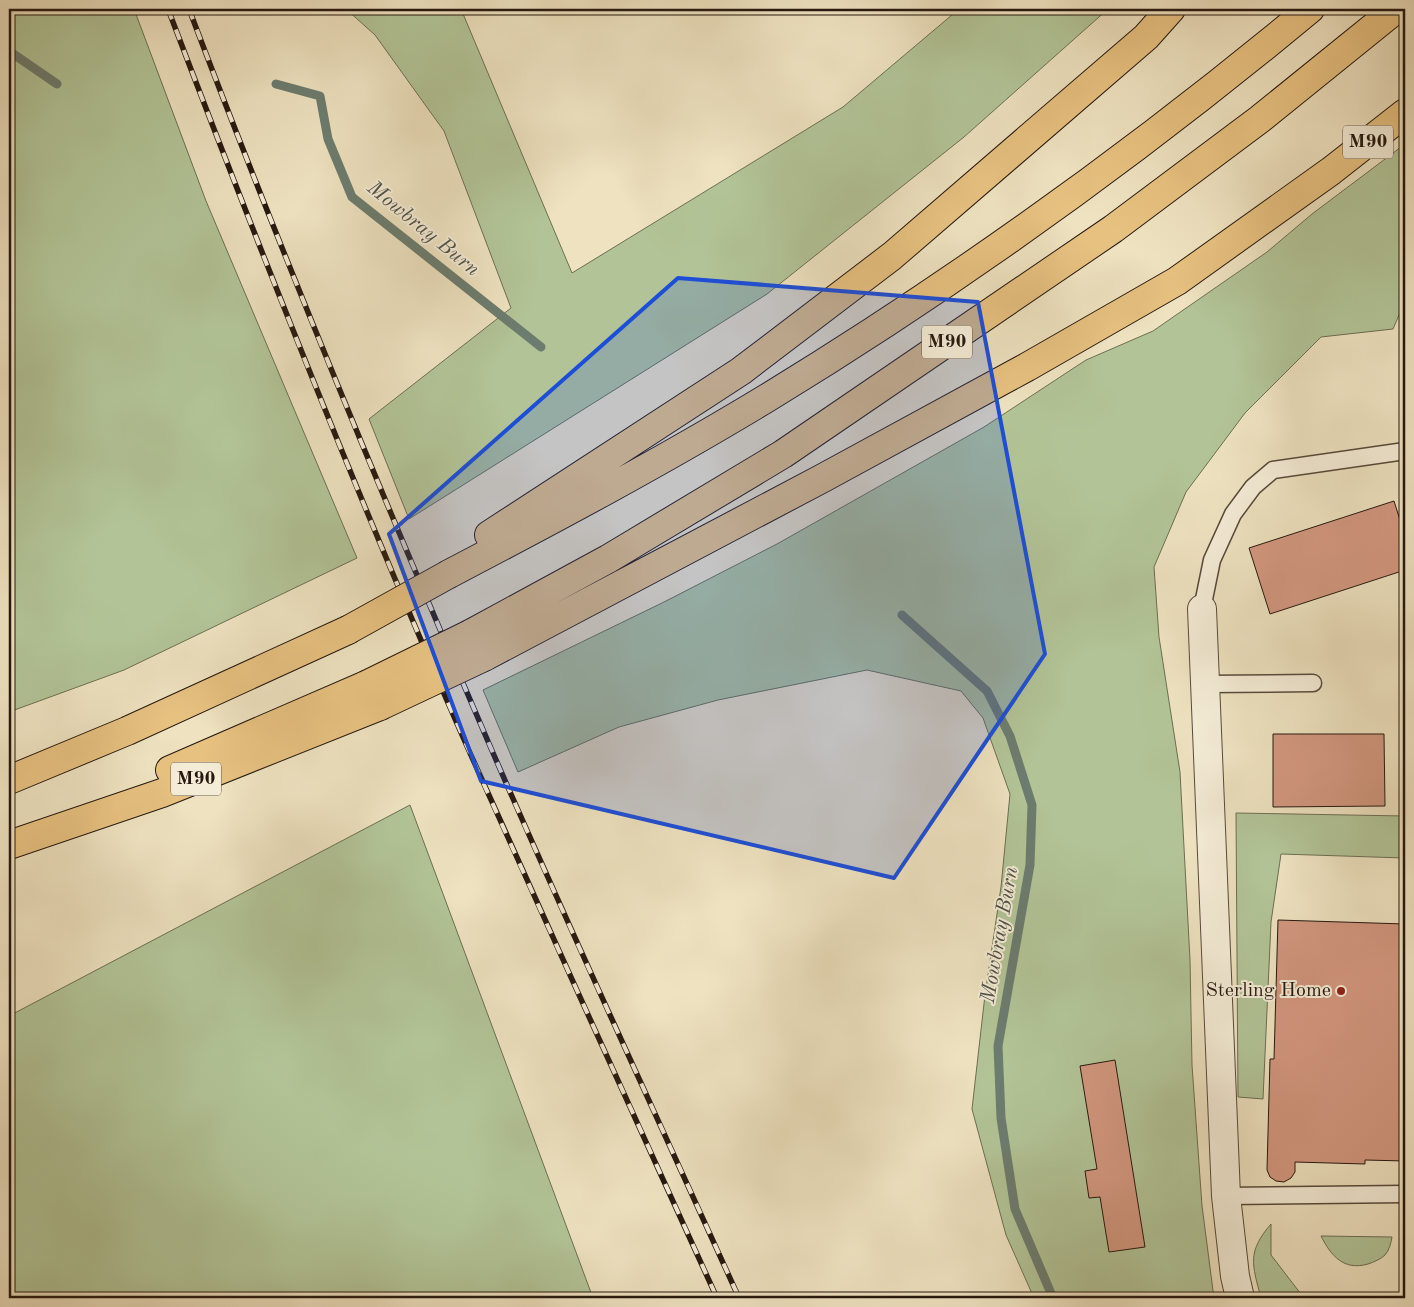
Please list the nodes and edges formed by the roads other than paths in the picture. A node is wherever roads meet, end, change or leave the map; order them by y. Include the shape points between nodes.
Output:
1 (1172, 9) edge
2 (1310, 9) edge
3 (1396, 9) edge
4 (1405, 114) edge
5 (1405, 451) edge
6 (444, 570) junction
7 (1202, 609) joint
8 (1313, 683) dead end
9 (1204, 684) junction
10 (373, 696) junction
11 (9, 780) edge
12 (9, 839) edge
13 (9, 845) edge
14 (1405, 1194) edge
15 (1226, 1196) junction
16 (1240, 1298) edge

1 - 6 highway, M90 via 1146,37 892,256 741,371
2 - 6 highway, M90 via 1086,184 950,279 767,398 580,506
3 - 10 highway, M90, bridge via 1260,119 1113,229 783,454 608,559 470,634
4 - 10 highway, M90, bridge via 1332,171 1176,281 1027,366 484,657
5 - 7 lane via 1273,470 1253,487 1233,514 1212,560
6 - 11 highway, M90, bridge via 347,624 128,731
7 - 9 street
8 - 9 lane
9 - 15 street
10 - 12 highway, M90
10 - 13 highway, M90 via 162,792
14 - 15 lane
15 - 16 street

